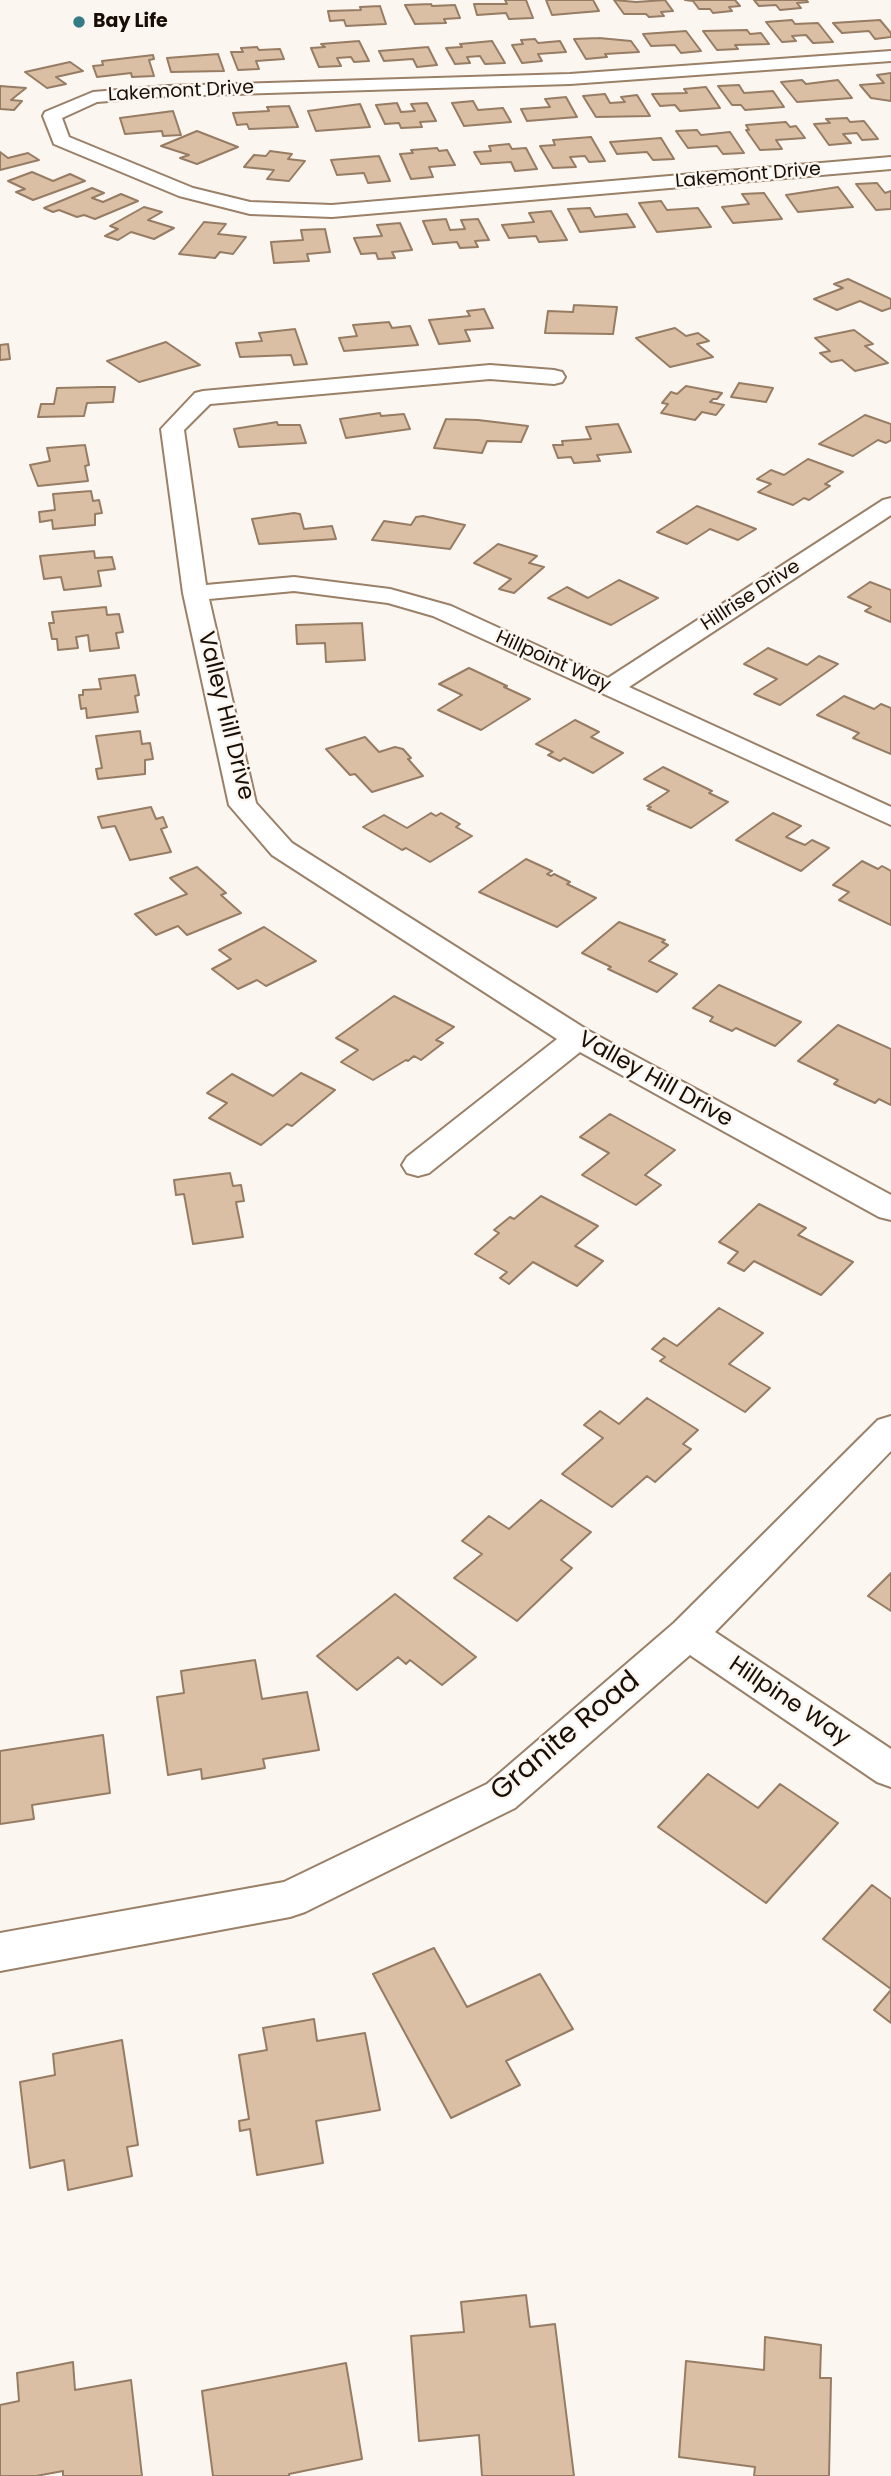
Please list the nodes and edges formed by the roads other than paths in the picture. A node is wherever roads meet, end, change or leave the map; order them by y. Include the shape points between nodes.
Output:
1 (891, 55) edge
2 (891, 163) edge
3 (554, 377) dead end
4 (891, 505) edge
5 (880, 524) edge
6 (195, 593) junction
7 (610, 688) junction
8 (891, 817) edge
9 (578, 1038) junction
10 (418, 1165) dead end
11 (891, 1209) edge
12 (891, 1429) edge
13 (688, 1634) junction
14 (891, 1770) edge
15 (0, 1952) edge

1 - 2 street, Lakemont Drive via 569,79 93,96 52,116 61,140 186,192 250,208 332,211
3 - 6 street, Valley Hill Drive via 490,372 203,398 172,429
4 - 5 street, Hillrise Drive
5 - 7 street, Hillrise Drive
6 - 7 street, Hillpoint Way via 294,584 390,596 442,611
6 - 9 street, Valley Hill Drive via 243,805 282,849
7 - 8 street, Hillpoint Way
9 - 10 street
9 - 11 street, Valley Hill Drive
12 - 13 street, Granite Road
13 - 14 street, Hillpine Way
13 - 15 street, Granite Road via 501,1796 290,1899

